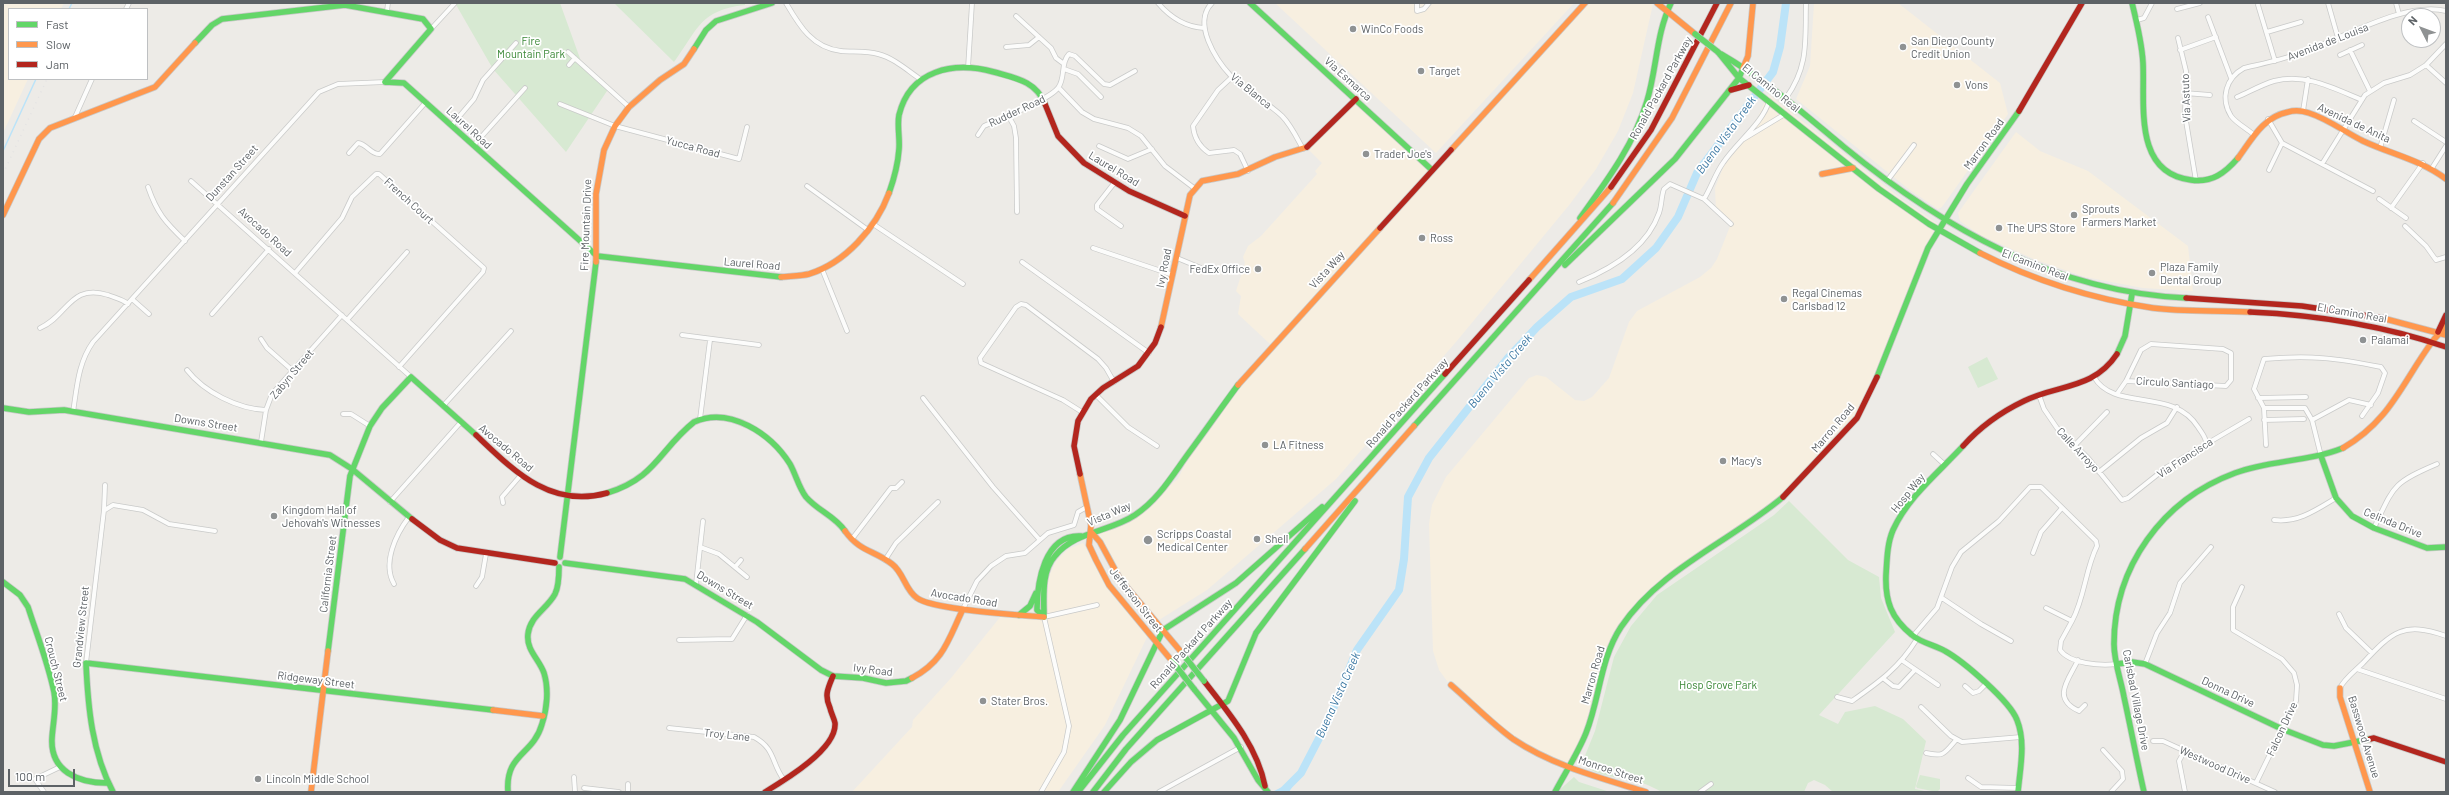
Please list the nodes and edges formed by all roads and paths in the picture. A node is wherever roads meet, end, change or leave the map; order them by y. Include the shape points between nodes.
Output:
1 (388, 3) edge
2 (455, 3) edge
3 (772, 3) edge
4 (786, 3) edge
5 (972, 3) edge
6 (1158, 3) edge
7 (1212, 3) edge
8 (1250, 3) edge
9 (1417, 3) edge
10 (1429, 3) edge
11 (1585, 3) edge
12 (1657, 3) edge
13 (1671, 3) edge
14 (1717, 3) edge
15 (1731, 3) edge
16 (1753, 3) edge
17 (1806, 3) edge
18 (2082, 3) edge
19 (2132, 3) edge
20 (2152, 3) edge
21 (2200, 3) edge
22 (2328, 3) edge
23 (2396, 3) edge
24 (2258, 5) dead end
25 (312, 6) edge
26 (2177, 8) dead end
27 (1667, 10) junction
28 (2446, 11) edge
29 (387, 12) junction
30 (2399, 14) junction
31 (1016, 16) dead end
32 (2208, 17) dead end
33 (2137, 20) junction
34 (2301, 22) dead end
35 (1204, 28) junction
36 (432, 29) junction
37 (2267, 32) junction
38 (1039, 37) junction
39 (2216, 37) junction
40 (2178, 38) dead end
41 (2338, 38) junction
42 (516, 43) dead end
43 (2446, 44) edge
44 (2362, 45) dead end
45 (1006, 47) dead end
46 (2180, 50) junction
47 (2350, 50) junction
48 (568, 52) dead end
49 (1718, 52) junction
50 (2340, 55) dead end
51 (575, 58) junction
52 (2275, 60) junction
53 (569, 65) dead end
54 (2426, 65) junction
55 (1745, 66) junction
56 (1064, 67) junction
57 (968, 68) junction
58 (1135, 71) dead end
59 (1232, 77) junction
60 (1739, 78) junction
61 (2231, 78) junction
62 (920, 79) junction
63 (2308, 79) junction
64 (92, 80) edge
65 (386, 82) junction
66 (2446, 83) edge
67 (1749, 86) junction
68 (525, 88) dead end
69 (1059, 88) junction
70 (2370, 91) junction
71 (1729, 92) junction
72 (2185, 93) junction
73 (2210, 95) dead end
74 (1102, 97) dead end
75 (2237, 97) dead end
76 (1043, 98) junction
77 (1786, 98) junction
78 (1356, 100) junction
79 (2362, 100) junction
80 (2394, 100) dead end
81 (1769, 101) junction
82 (426, 102) junction
83 (560, 104) dead end
84 (629, 107) junction
85 (2303, 112) junction
86 (1785, 114) junction
87 (1008, 115) junction
88 (75, 118) junction
89 (2268, 119) junction
90 (2414, 122) dead end
91 (452, 125) junction
92 (615, 126) junction
93 (747, 127) dead end
94 (2343, 130) junction
95 (2253, 134) junction
96 (978, 135) dead end
97 (1742, 140) junction
98 (2446, 142) edge
99 (2282, 143) junction
100 (474, 145) junction
101 (1914, 145) dead end
102 (1099, 146) dead end
103 (2446, 146) edge
104 (2380, 148) junction
105 (1152, 149) junction
106 (1303, 149) junction
107 (349, 152) dead end
108 (2423, 163) junction
109 (2322, 164) junction
110 (1853, 168) junction
111 (2432, 168) junction
112 (1432, 170) junction
113 (2268, 170) dead end
114 (1248, 171) junction
115 (1822, 174) dead end
116 (2446, 179) edge
117 (191, 181) dead end
118 (1887, 181) junction
119 (2196, 181) junction
120 (1115, 182) junction
121 (807, 186) dead end
122 (148, 187) dead end
123 (1194, 188) junction
124 (2373, 191) dead end
125 (1704, 199) junction
126 (2379, 199) dead end
127 (218, 204) junction
128 (2391, 208) junction
129 (1017, 212) dead end
130 (3, 215) edge
131 (1185, 216) junction
132 (2406, 218) dead end
133 (1944, 221) junction
134 (873, 224) junction
135 (1731, 224) dead end
136 (1121, 226) dead end
137 (2405, 226) dead end
138 (868, 230) junction
139 (1938, 230) junction
140 (185, 241) junction
141 (1093, 248) dead end
142 (269, 249) junction
143 (407, 252) dead end
144 (1554, 253) junction
145 (597, 256) junction
146 (2446, 257) edge
147 (1177, 258) junction
148 (1022, 262) dead end
149 (822, 269) junction
150 (1206, 270) dead end
151 (295, 272) junction
152 (1173, 275) junction
153 (1579, 282) dead end
154 (963, 284) dead end
155 (1538, 289) junction
156 (2132, 294) junction
157 (132, 299) junction
158 (128, 304) junction
159 (2130, 304) junction
160 (149, 314) dead end
161 (212, 314) dead end
162 (342, 315) junction
163 (2446, 315) edge
164 (347, 320) junction
165 (2446, 326) edge
166 (40, 328) dead end
167 (511, 331) dead end
168 (847, 331) dead end
169 (2438, 332) junction
170 (682, 335) dead end
171 (2446, 335) edge
172 (261, 339) dead end
173 (710, 340) junction
174 (2432, 342) junction
175 (759, 345) dead end
176 (2446, 347) edge
177 (1149, 353) junction
178 (399, 366) junction
179 (187, 370) dead end
180 (293, 371) junction
181 (411, 377) junction
182 (2094, 377) junction
183 (2126, 381) junction
184 (1114, 382) junction
185 (1096, 394) junction
186 (2117, 394) junction
187 (2039, 395) junction
188 (2306, 396) dead end
189 (923, 398) dead end
190 (2258, 398) junction
191 (2371, 405) junction
192 (443, 406) junction
193 (2177, 407) junction
194 (3, 408) edge
195 (2264, 408) junction
196 (266, 410) junction
197 (73, 412) junction
198 (1082, 412) junction
199 (2107, 412) dead end
200 (343, 414) dead end
201 (2362, 416) dead end
202 (700, 419) junction
203 (2249, 419) dead end
204 (2304, 419) dead end
205 (2264, 420) junction
206 (2312, 420) junction
207 (462, 422) junction
208 (370, 426) junction
209 (261, 442) junction
210 (2206, 443) junction
211 (2075, 445) junction
212 (2266, 445) dead end
213 (1158, 446) dead end
214 (1933, 454) dead end
215 (2321, 456) junction
216 (1388, 457) junction
217 (1371, 459) junction
218 (2437, 464) dead end
219 (1945, 465) junction
220 (352, 469) junction
221 (2099, 472) junction
222 (521, 475) junction
223 (902, 482) dead end
224 (105, 485) dead end
225 (569, 496) junction
226 (2336, 498) junction
227 (2122, 500) joint
228 (390, 502) junction
229 (938, 502) dead end
230 (503, 503) dead end
231 (1085, 508) junction
232 (2062, 508) junction
233 (104, 510) junction
234 (409, 517) junction
235 (2274, 520) dead end
236 (703, 522) dead end
237 (2374, 528) junction
238 (216, 531) dead end
239 (1092, 533) junction
240 (1082, 536) junction
241 (1039, 539) junction
242 (852, 540) junction
243 (700, 547) junction
244 (2211, 547) dead end
245 (2446, 547) edge
246 (2033, 553) dead end
247 (486, 554) junction
248 (560, 557) junction
249 (740, 560) dead end
250 (885, 560) junction
251 (555, 563) junction
252 (565, 563) junction
253 (560, 567) junction
254 (735, 567) junction
255 (747, 577) dead end
256 (3, 582) edge
257 (394, 584) dead end
258 (696, 584) junction
259 (476, 586) dead end
260 (2242, 587) dead end
261 (1036, 592) junction
262 (1942, 598) junction
263 (1097, 605) dead end
264 (2046, 608) dead end
265 (963, 609) junction
266 (2339, 614) dead end
267 (746, 615) junction
268 (1018, 615) junction
269 (1044, 617) junction
270 (2072, 621) junction
271 (1162, 630) junction
272 (2446, 636) edge
273 (1915, 638) junction
274 (679, 640) dead end
275 (2011, 641) dead end
276 (1156, 642) junction
277 (2372, 653) junction
278 (2078, 660) junction
279 (1902, 661) junction
280 (86, 663) junction
281 (2117, 664) junction
282 (2145, 664) junction
283 (2357, 669) junction
284 (1914, 671) junction
285 (833, 676) junction
286 (1884, 679) junction
287 (1986, 684) junction
288 (1451, 685) dead end
289 (1938, 685) dead end
290 (1965, 686) dead end
291 (2340, 688) joint
292 (323, 692) junction
293 (1837, 697) dead end
294 (2446, 699) edge
295 (1221, 704) junction
296 (2085, 705) dead end
297 (1921, 707) dead end
298 (1210, 711) junction
299 (543, 716) junction
300 (670, 728) dead end
301 (2282, 729) junction
302 (2021, 737) junction
303 (1956, 740) junction
304 (2153, 741) dead end
305 (2354, 741) junction
306 (1241, 747) junction
307 (2103, 750) dead end
308 (2184, 752) junction
309 (1926, 753) dead end
310 (2446, 762) edge
311 (60, 767) junction
312 (1569, 768) junction
313 (574, 777) dead end
314 (1968, 778) dead end
315 (784, 780) junction
316 (107, 783) junction
317 (2256, 783) junction
318 (628, 784) dead end
319 (1711, 784) dead end
320 (1265, 786) junction
321 (584, 788) dead end
322 (2018, 790) edge
323 (44, 792) edge
324 (113, 792) edge
325 (310, 792) edge
326 (508, 792) edge
327 (575, 792) edge
328 (619, 792) edge
329 (628, 792) edge
330 (764, 792) edge
331 (1040, 792) edge
332 (1073, 792) edge
333 (1078, 792) edge
334 (1092, 792) edge
335 (1104, 792) edge
336 (1159, 792) edge
337 (1268, 792) edge
338 (1555, 792) edge
339 (1646, 792) edge
340 (1700, 792) edge
341 (2111, 792) edge
342 (2144, 792) edge
343 (2185, 792) edge
344 (2275, 792) edge
345 (2370, 792) edge

1 - 29 street
2 - 36 street
3 - 84 main road, Fire Mountain Drive via 716,21 706,30 684,64 660,80
4 - 62 street via 802,30 824,47 839,51 878,54 899,64
5 - 57 street
6 - 35 street via 1173,18 1194,27
7 - 35 street via 1204,19
8 - 78 main road, Via Esmarca
9 - 10 street via 1417,11 1424,9
11 - 112 main road, Vista Way
12 - 27 main road
13 - 27 main road
14 - 144 main road, Ronald Packard Parkway via 1667,103 1634,156 1608,191
15 - 155 main road, Ronald Packard Parkway via 1682,100 1646,160 1622,194
16 - 55 main road
17 - 77 street via 1806,53 1799,78
18 - 133 main road, Marron Road via 2013,121 1967,184
19 - 33 main road, Avenida de Anita
20 - 33 street via 2144,18
21 - 26 street
22 - 41 street
23 - 30 street
24 - 37 street
25 - 29 main road via 348,5
25 - 88 main road via 222,19 212,25 155,87
27 - 49 main road, bridge
27 - 144 main road via 1660,31 1647,101 1633,138 1611,176
28 - 30 street, Avenida de Louisa via 2427,8
29 - 36 main road via 423,20
30 - 41 street, Avenida de Louisa
31 - 38 street
32 - 39 street
33 - 119 main road, Avenida de Anita via 2149,148 2156,162 2169,173
34 - 37 street
35 - 59 street, Via Blanca via 1222,66
36 - 65 main road
37 - 52 street
38 - 45 street via 1029,45
38 - 56 street via 1051,48
39 - 46 street
39 - 61 street
40 - 46 street, Via Astuto
41 - 52 street, Avenida de Louisa via 2305,52
42 - 91 street via 483,80 474,99
43 - 54 street
44 - 47 street
46 - 72 street, Via Astuto via 2186,71
47 - 50 street
47 - 70 street
48 - 51 street
49 - 55 main road, El Camino Real
49 - 60 main road, El Camino Real
51 - 53 street
51 - 84 street
52 - 61 street, Avenida de Louisa via 2244,68
54 - 66 street
54 - 70 street via 2410,75 2384,83
55 - 60 main road
55 - 77 main road, El Camino Real
56 - 58 street via 1065,58 1069,54 1075,56 1104,84 1110,85
56 - 69 street
56 - 74 street via 1078,74
57 - 62 main road, Laurel Road via 941,70
57 - 76 main road, Laurel Road via 979,68 1020,79 1035,87
59 - 106 street, Via Blanca via 1282,116
59 - 114 street via 1218,90 1192,126 1203,149 1209,153 1234,150 1240,154
60 - 67 main road, El Camino Real
60 - 71 main road
61 - 95 street via 2226,89 2226,105 2232,117
62 - 134 main road, Laurel Road via 909,90 902,104 894,179 886,201
63 - 75 street via 2274,81
63 - 79 street
63 - 85 street
64 - 88 street
65 - 82 main road, Laurel Road via 404,83
65 - 127 street, Dunstan Street via 338,84 319,92
67 - 71 main road
67 - 81 main road, El Camino Real
68 - 100 street
69 - 76 street, Rudder Road via 1052,95
69 - 105 street via 1082,112 1094,120 1128,128 1141,136
70 - 79 street
71 - 155 main road via 1658,176
72 - 73 street
72 - 119 street, Via Astuto via 2185,115
76 - 87 street, Rudder Road
76 - 120 main road, Laurel Road via 1058,136 1067,148 1084,163
77 - 118 main road, El Camino Real
78 - 106 main road via 1319,137
78 - 112 main road, Via Esmarca
79 - 94 street
80 - 104 street
81 - 86 main road, El Camino Real
81 - 97 street via 1764,114
82 - 91 main road, Laurel Road
82 - 107 street via 380,154 358,143
83 - 92 street
84 - 92 main road, Fire Mountain Drive
85 - 89 main road, Avenida de Anita via 2288,111
85 - 94 main road, Avenida de Anita
86 - 97 street
86 - 110 main road, El Camino Real
87 - 96 street, Rudder Road via 984,126
87 - 129 street via 1014,126 1016,138
88 - 130 main road via 50,128 39,138
89 - 95 main road, Avenida de Anita
89 - 99 street
90 - 98 street
91 - 100 main road, Laurel Road
92 - 93 street, Yucca Road via 739,159
92 - 145 main road, Fire Mountain Drive via 604,150 598,177
94 - 104 main road, Avenida de Anita
94 - 109 street
95 - 119 main road, Avenida de Anita via 2235,164 2214,178
97 - 125 street via 1722,163
99 - 109 street
99 - 113 street
100 - 145 main road, Laurel Road
101 - 118 street
102 - 105 street via 1128,159
103 - 111 street
104 - 108 main road, Avenida de Anita via 2410,156
105 - 123 street via 1166,166
106 - 114 main road via 1275,157
108 - 111 main road, Avenida de Anita
108 - 128 street
109 - 124 street
110 - 115 main road
110 - 139 main road, El Camino Real via 1905,209
111 - 116 main road, Avenida de Anita
112 - 239 main road, Vista Way via 1242,379 1160,494 1136,515
114 - 123 main road via 1202,181
117 - 127 street, Avocado Road
118 - 133 main road, El Camino Real
120 - 131 main road, Laurel Road
120 - 136 street via 1097,205 1097,209
121 - 138 street
122 - 140 street via 164,222
123 - 131 main road, Ivy Road
125 - 135 street
125 - 153 street via 1670,184 1664,189 1659,214 1652,228 1629,254 1616,264
126 - 128 street
127 - 140 street, Dunstan Street
127 - 142 street, Avocado Road
128 - 132 street
131 - 147 main road, Ivy Road
133 - 139 main road, Marron Road
133 - 156 main road, El Camino Real via 2014,258 2081,282
134 - 138 main road, Laurel Road
134 - 154 street
137 - 146 street via 2426,246 2436,260
138 - 149 main road, Laurel Road via 847,253
139 - 159 main road, El Camino Real via 2010,268 2078,292
139 - 312 main road, Marron Road via 1928,248 1873,388 1857,418 1782,498 1665,581 1640,604 1621,628 1608,653 1586,733
140 - 157 street, Dunstan Street
141 - 152 street
142 - 151 street, Avocado Road
142 - 161 street
143 - 164 street
144 - 217 main road, Ronald Packard Parkway
145 - 149 main road, Laurel Road via 777,277 795,276
145 - 225 main road, Fire Mountain Drive
147 - 150 street
147 - 152 main road, Ivy Road
148 - 177 street
149 - 168 street
151 - 162 street, Avocado Road
151 - 178 street, French Court via 342,218 352,197 376,174 484,268
152 - 177 main road, Ivy Road via 1160,331
155 - 216 main road, Ronald Packard Parkway
156 - 159 main road, Hosp Way
156 - 169 main road, El Camino Real via 2307,305 2366,314
157 - 158 street, Dunstan Street
157 - 160 street
158 - 166 street via 101,293 82,294 71,300 50,324
158 - 197 street, Dunstan Street via 84,355
159 - 174 main road, El Camino Real via 2154,308 2305,315 2356,323
159 - 182 main road, Hosp Way via 2121,348 2111,363
162 - 164 street, Avocado Road
162 - 180 street, Zabyn Street
163 - 169 main road, Carlsbad Village Drive
164 - 178 street, Avocado Road
165 - 169 main road, Carlsbad Village Drive
167 - 192 street
169 - 171 main road, El Camino Real
169 - 174 main road, Carlsbad Village Drive
170 - 173 street
172 - 180 street via 267,348
173 - 175 street
173 - 202 street
174 - 176 main road, El Camino Real
174 - 215 main road, Carlsbad Village Drive via 2403,391 2382,418 2355,441
177 - 184 main road, Ivy Road via 1134,370
178 - 181 street, Avocado Road
179 - 196 street via 195,379 236,404 254,410
180 - 196 street, Zabyn Street via 272,394
181 - 192 main road, Avocado Road
181 - 208 main road, California Street via 382,408
182 - 186 street via 2108,392
182 - 187 main road, Hosp Way
183 - 183 street, Circulo Santiago via 2226,386 2231,380 2231,353 2223,349 2150,344 2141,350
183 - 186 street
184 - 185 main road, Ivy Road
184 - 198 street via 1098,359 1026,305 1021,304 1012,313 980,361
185 - 198 main road, Ivy Road
185 - 213 street via 1128,427
186 - 193 street via 2164,402
187 - 211 street, Calle Arroyo via 2044,409 2057,428
187 - 219 main road, Hosp Way via 2002,412 1972,436
188 - 190 street
189 - 241 street via 993,487
190 - 191 street via 2254,389 2264,359 2303,356 2336,358 2381,367 2385,373
190 - 195 street
191 - 201 street
191 - 206 street via 2349,400
192 - 207 main road, Avocado Road
193 - 210 street via 2194,422
193 - 221 street via 2167,423 2141,438
194 - 197 main road, Downs Street via 29,412
195 - 205 street
195 - 206 street via 2304,408
196 - 209 street, Zabyn Street
197 - 209 main road, Downs Street
198 - 231 main road, Ivy Road via 1074,446
199 - 211 street
200 - 208 street via 352,414
202 - 225 main road, Avocado Road via 682,430 654,466 641,477 613,492 596,496
202 - 242 main road, Avocado Road via 729,418 762,434 780,451 793,469 800,489 808,499 840,523
203 - 210 street, Via Francisca
204 - 205 street
205 - 212 street
206 - 215 street
207 - 222 main road, Avocado Road
207 - 228 street
208 - 220 main road, California Street
209 - 220 main road, Downs Street via 330,455
210 - 227 street, Via Francisca via 2167,467
211 - 221 street, Calle Arroyo
214 - 219 street
215 - 226 main road, Celinda Drive
215 - 281 main road, Carlsbad Village Drive via 2252,468 2221,478 2190,495 2162,519 2141,547 2122,587 2115,628
216 - 295 main road via 1264,620 1246,654 1228,701
216 - 334 main road, Ronald Packard Parkway via 1126,749
217 - 271 main road via 1244,577
217 - 333 main road, Ronald Packard Parkway via 1123,735
218 - 237 street via 2408,476 2399,483
219 - 273 main road, Hosp Way via 1904,511 1893,530 1887,551 1884,583 1886,602 1893,616
220 - 228 main road, Downs Street
220 - 292 main road, California Street
221 - 227 street, Calle Arroyo
222 - 225 main road, Avocado Road via 546,491
222 - 230 street via 502,497
223 - 242 street via 896,488 891,488
224 - 233 street, Grandview Street
225 - 248 main road, Fire Mountain Drive
226 - 235 street via 2288,522
226 - 237 main road, Celinda Drive via 2352,516
228 - 234 main road, Downs Street
229 - 250 street via 896,543
231 - 239 main road, Ivy Road
231 - 241 street, Ivy Road via 1078,512 1074,525 1052,531
232 - 246 street via 2041,532
232 - 262 street via 2041,487 2030,487 2000,521 1961,552 1952,567
232 - 270 street via 2096,541 2097,546 2090,559 2080,606
233 - 238 street via 112,505 143,510 169,524
233 - 280 street, Grandview Street
234 - 247 main road, Downs Street via 440,540 457,548
234 - 257 street via 397,532 393,545 390,577
236 - 243 street
237 - 245 main road, Celinda Drive via 2427,548
239 - 240 main road, Vista Way
239 - 271 main road, Jefferson Street via 1100,542 1120,579
239 - 276 main road, Jefferson Street via 1089,545 1104,575
240 - 261 main road, Vista Way via 1073,536 1065,540 1047,556
240 - 269 main road, Vista Way via 1051,560 1044,582
241 - 265 street, Ivy Road via 1025,553 1006,556 985,572 974,586
242 - 250 main road, Avocado Road via 859,547
243 - 254 street via 719,554
243 - 258 street
244 - 282 street via 2180,583 2170,613 2157,633
247 - 251 main road, Downs Street
247 - 259 street via 482,577
248 - 251 main road
248 - 252 main road
249 - 254 street
250 - 265 main road, Avocado Road via 898,569 910,592 918,599 928,604
251 - 253 main road
252 - 253 main road
252 - 258 main road, Downs Street via 674,576
253 - 299 main road via 553,597 532,620 528,637 529,647 544,673 547,687
254 - 255 street
256 - 311 main road, Crouch Street via 20,595 31,614 56,702 52,739 54,756
258 - 267 main road, Downs Street
260 - 301 street, Falcon Drive via 2233,607 2233,630 2282,659 2294,673 2297,685 2296,701
261 - 268 main road via 1030,606
261 - 269 main road, Vista Way via 1037,610
262 - 273 street
262 - 275 street
263 - 269 street, Avocado Road
264 - 270 street
265 - 268 main road, Avocado Road
265 - 285 main road, Ivy Road via 938,660 916,676 890,683
266 - 277 street via 2346,628
267 - 274 street via 732,639
267 - 285 main road, Downs Street
268 - 269 main road, Avocado Road
269 - 331 street, Vista Way via 1069,726 1064,752
270 - 278 street, Donna Drive via 2061,641 2060,650 2064,655
271 - 276 main road
271 - 295 main road, Jefferson Street, bridge
272 - 277 street via 2412,628 2392,634
273 - 279 street
273 - 287 main road, Hosp Way via 1958,659
276 - 298 main road, Jefferson Street, bridge
276 - 332 main road via 1120,720
277 - 283 street
278 - 281 street, Donna Drive via 2090,664
278 - 296 street via 2064,685 2064,695 2074,709 2079,711
279 - 284 street
279 - 286 street
280 - 292 main road, Ridgeway Street
280 - 316 main road, Grandview Street via 96,750
281 - 282 main road, Donna Drive
281 - 342 main road, Carlsbad Village Drive
282 - 301 main road, Donna Drive
283 - 291 street
283 - 294 street
284 - 286 street via 1899,687
284 - 289 street
285 - 315 main road via 826,696 835,724 833,736 826,746
286 - 293 street via 1852,701
287 - 290 street via 1973,693
287 - 302 main road, Hosp Way via 2014,714
288 - 312 main road, Monroe Street via 1514,739
291 - 305 main road, Basswood Avenue via 2340,697
292 - 299 main road, Ridgeway Street
292 - 325 main road, California Street
295 - 298 main road
295 - 320 main road, Jefferson Street via 1252,753 1264,777
297 - 303 street
298 - 306 main road, Jefferson Street
298 - 335 main road via 1156,740 1131,762
299 - 326 main road via 540,731 535,739 509,768 506,777
300 - 315 street, Troy Lane via 754,738 764,743 772,752 775,765
301 - 305 main road, Donna Drive via 2323,746
301 - 317 street, Falcon Drive
302 - 303 street via 1962,742
302 - 322 main road, Hosp Way
303 - 309 street via 1940,756
304 - 308 street, Westwood Drive via 2163,741
305 - 310 main road, Donna Drive via 2374,738
305 - 345 main road, Basswood Avenue
306 - 320 main road, Jefferson Street via 1258,780
306 - 336 street
307 - 341 street via 2122,771 2122,779
308 - 317 street, Westwood Drive
308 - 343 street via 2179,760
311 - 316 main road via 78,781
311 - 323 street via 36,779
312 - 338 main road, Marron Road
312 - 339 main road, Monroe Street
313 - 327 street
314 - 322 street via 1981,787
315 - 330 main road
316 - 324 main road, Grandview Street
317 - 344 street, Westwood Drive
318 - 329 street
319 - 340 street
320 - 337 main road, Jefferson Street
321 - 328 street

